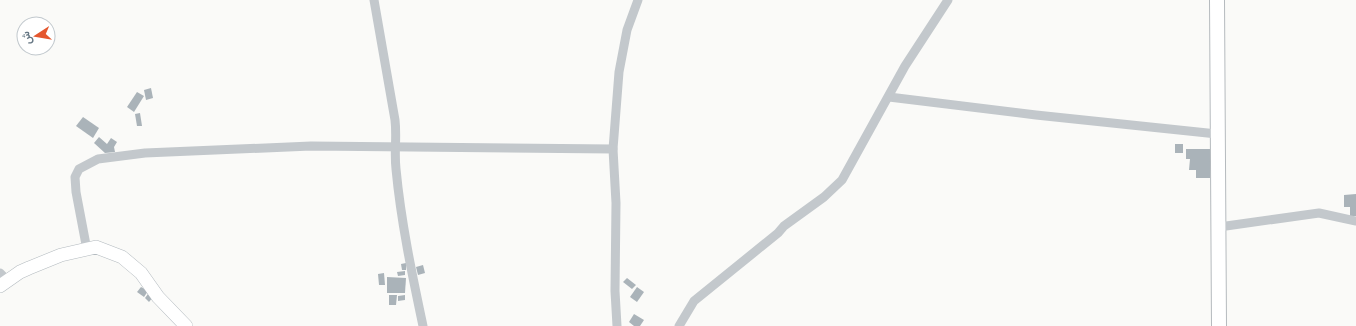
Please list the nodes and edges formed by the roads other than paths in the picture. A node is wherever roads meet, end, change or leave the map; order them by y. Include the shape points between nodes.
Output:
1 (374, 0) edge
2 (638, 0) edge
3 (948, 0) edge
4 (1218, 0) edge
5 (889, 97) junction
6 (1217, 134) junction
7 (394, 147) junction
8 (613, 149) junction
9 (1356, 221) edge
10 (1219, 227) junction
11 (87, 250) junction
12 (2, 280) edge
13 (186, 326) edge
14 (423, 326) edge
15 (617, 326) edge
16 (679, 326) edge
17 (1219, 326) edge

1 - 7 street via 396,120
2 - 8 street via 627,30 619,72
3 - 5 street via 905,66
4 - 6 main road
5 - 6 street
5 - 16 street via 842,180 694,301
6 - 10 main road
7 - 8 street
7 - 11 street via 311,146 199,150 98,159 79,169 75,177
7 - 14 street via 400,204
8 - 15 street
9 - 10 street via 1319,213
10 - 17 main road
11 - 12 street via 53,258
11 - 13 street via 96,247 122,257 141,273 158,297

